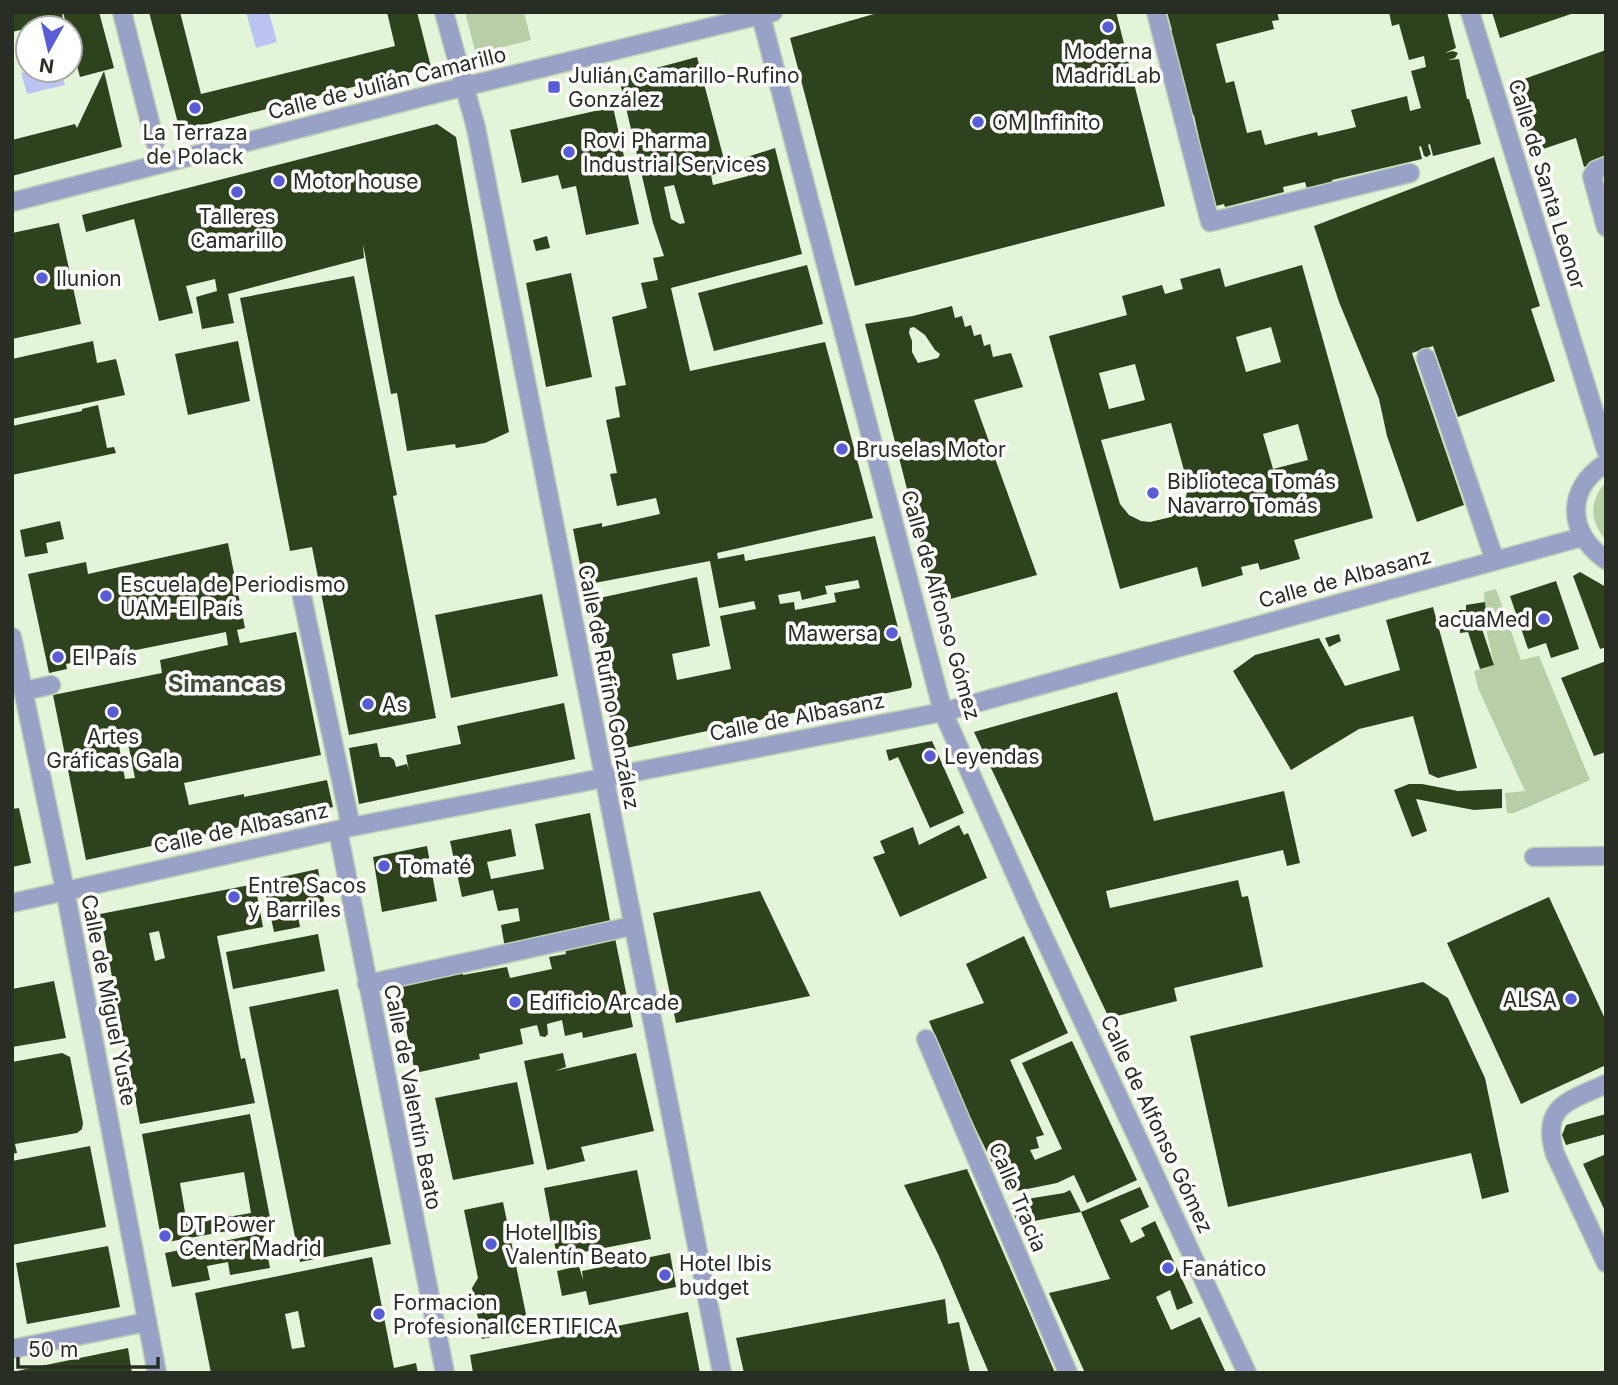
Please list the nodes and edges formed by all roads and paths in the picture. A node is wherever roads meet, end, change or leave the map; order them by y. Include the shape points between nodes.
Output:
1 (122, 12) edge
2 (444, 12) edge
3 (1156, 12) edge
4 (1470, 12) edge
5 (765, 13) edge
6 (465, 87) junction
7 (155, 142) dead end
8 (1606, 166) edge
9 (1410, 173) dead end
10 (12, 202) edge
11 (1606, 228) edge
12 (1426, 358) dead end
13 (1606, 450) edge
14 (1606, 463) edge
15 (1582, 537) junction
16 (1606, 560) edge
17 (1495, 561) junction
18 (300, 587) dead end
19 (12, 637) edge
20 (51, 685) dead end
21 (24, 691) junction
22 (943, 712) junction
23 (604, 778) junction
24 (345, 829) junction
25 (1606, 856) edge
26 (1534, 857) dead end
27 (65, 890) junction
28 (12, 902) edge
29 (632, 926) junction
30 (367, 984) junction
31 (926, 1039) dead end
32 (1606, 1084) edge
33 (1606, 1263) edge
34 (147, 1322) junction
35 (15, 1344) edge
36 (157, 1373) edge
37 (445, 1373) edge
38 (722, 1373) edge
39 (1069, 1373) edge
40 (1247, 1373) edge

1 - 7 street
2 - 6 street, Calle de Rufino González
3 - 9 street via 1210,222
4 - 13 street, Calle de Santa Leonor
5 - 6 street, Calle de Julián Camarillo
5 - 22 street, Calle de Alfonso Gómez
6 - 10 street, Calle de Julián Camarillo
6 - 23 street, Calle de Rufino González
8 - 11 street via 1592,176
12 - 17 street
14 - 15 street via 1582,485 1576,501
15 - 16 street
15 - 17 street, Calle de Albasanz
17 - 22 street, Calle de Albasanz
18 - 24 street, Calle de Valentín Beato
19 - 21 street, Calle de Miguel Yuste
20 - 21 street
21 - 27 street, Calle de Miguel Yuste
22 - 23 street, Calle de Albasanz
22 - 40 street, Calle de Alfonso Gómez
23 - 24 street, Calle de Albasanz
23 - 29 street, Calle de Rufino González
24 - 27 street, Calle de Albasanz
24 - 30 street, Calle de Valentín Beato
25 - 26 street
27 - 28 street, Calle de Albasanz
27 - 34 street, Calle de Miguel Yuste
29 - 30 street
29 - 38 street, Calle de Rufino González
30 - 37 street, Calle de Valentín Beato
31 - 39 street, Calle Tracia
32 - 33 street via 1562,1104 1552,1117 1549,1135
34 - 35 street
34 - 36 street, Calle de Miguel Yuste

